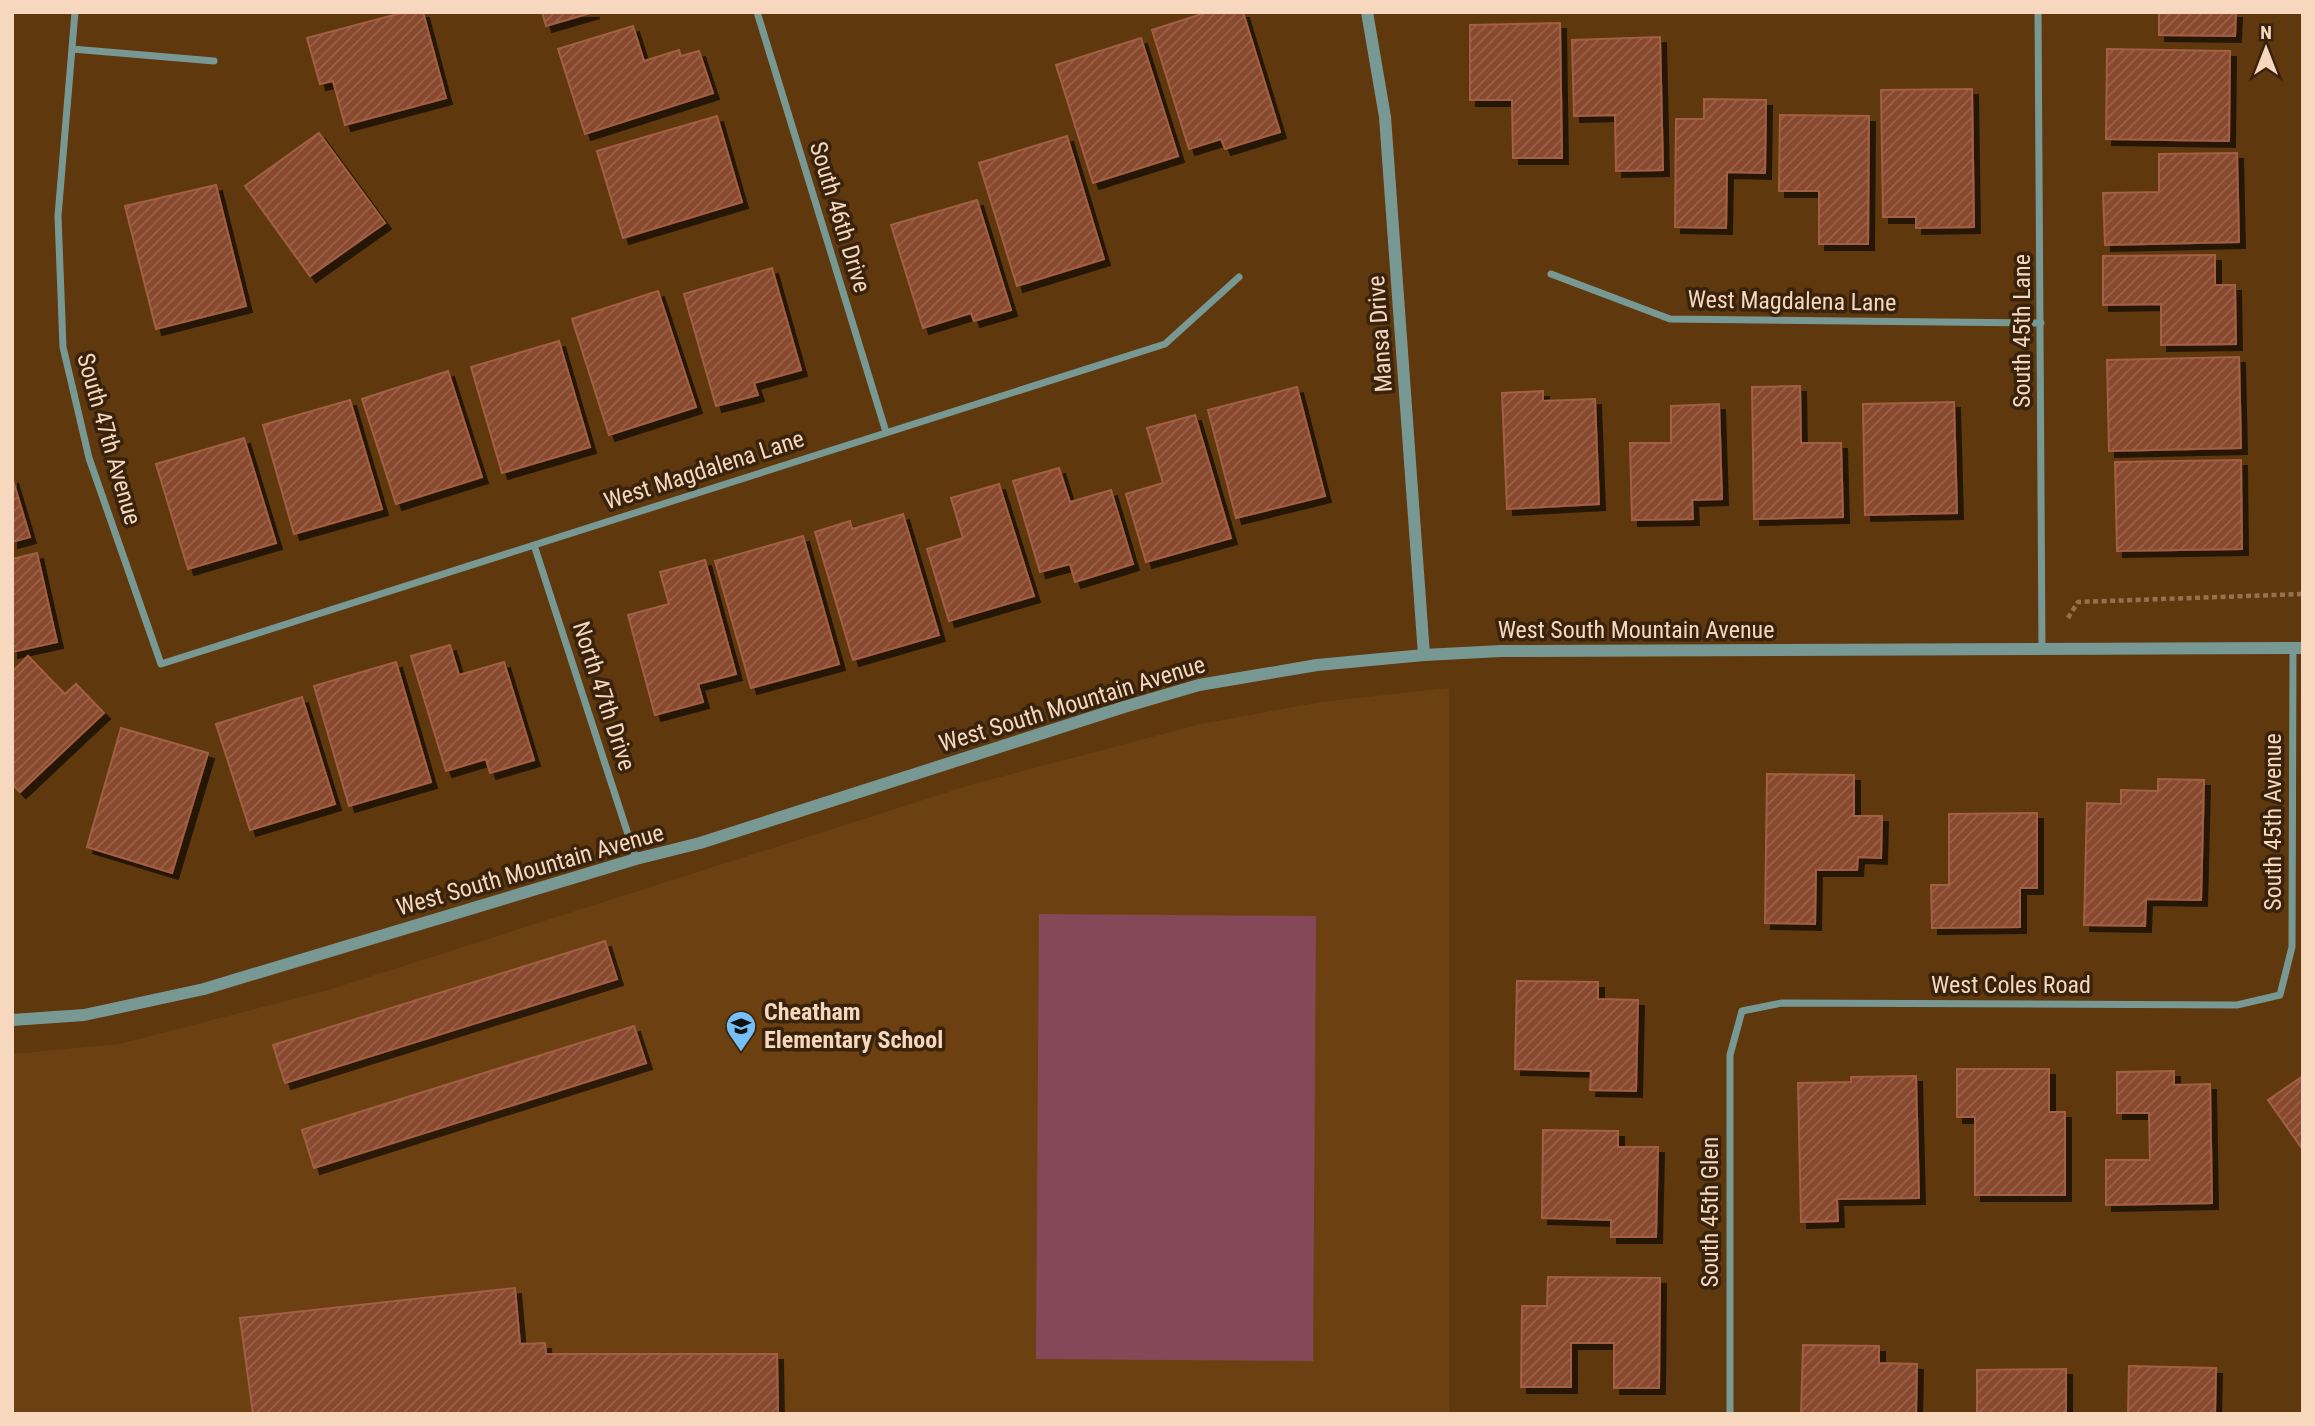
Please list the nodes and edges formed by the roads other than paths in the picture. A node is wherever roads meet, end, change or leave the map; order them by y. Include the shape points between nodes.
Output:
1 (75, 12) edge
2 (757, 12) edge
3 (1367, 12) edge
4 (2038, 12) edge
5 (72, 48) junction
6 (214, 61) dead end
7 (1551, 274) dead end
8 (1239, 277) dead end
9 (2041, 323) junction
10 (886, 432) junction
11 (534, 545) junction
12 (2298, 648) edge
13 (2045, 649) junction
14 (1424, 655) junction
15 (161, 664) joint
16 (636, 859) junction
17 (2280, 995) joint
18 (1742, 1011) joint
19 (12, 1020) edge
20 (1730, 1414) edge

1 - 5 street, South 47th Avenue
2 - 10 street, South 46th Drive
3 - 14 street, Mansa Drive via 1385,117
4 - 9 street, South 45th Lane
5 - 6 street
5 - 15 street, South 47th Avenue via 58,216 62,347 89,458
7 - 9 street, West Magdalena Lane via 1670,319
8 - 10 street, West Magdalena Lane via 1165,344
9 - 13 street, South 45th Lane
10 - 11 street, West Magdalena Lane
11 - 15 street, West Magdalena Lane
11 - 16 street, North 47th Drive
12 - 13 street, West South Mountain Avenue
12 - 17 street, South 45th Avenue via 2292,947
13 - 14 street, West South Mountain Avenue
14 - 16 street, West South Mountain Avenue via 1317,665 1199,685 700,843
16 - 19 street, West South Mountain Avenue via 204,989 84,1015
17 - 18 street, West Coles Road via 2237,1005 1782,1003
18 - 20 street, South 45th Glen via 1730,1055

